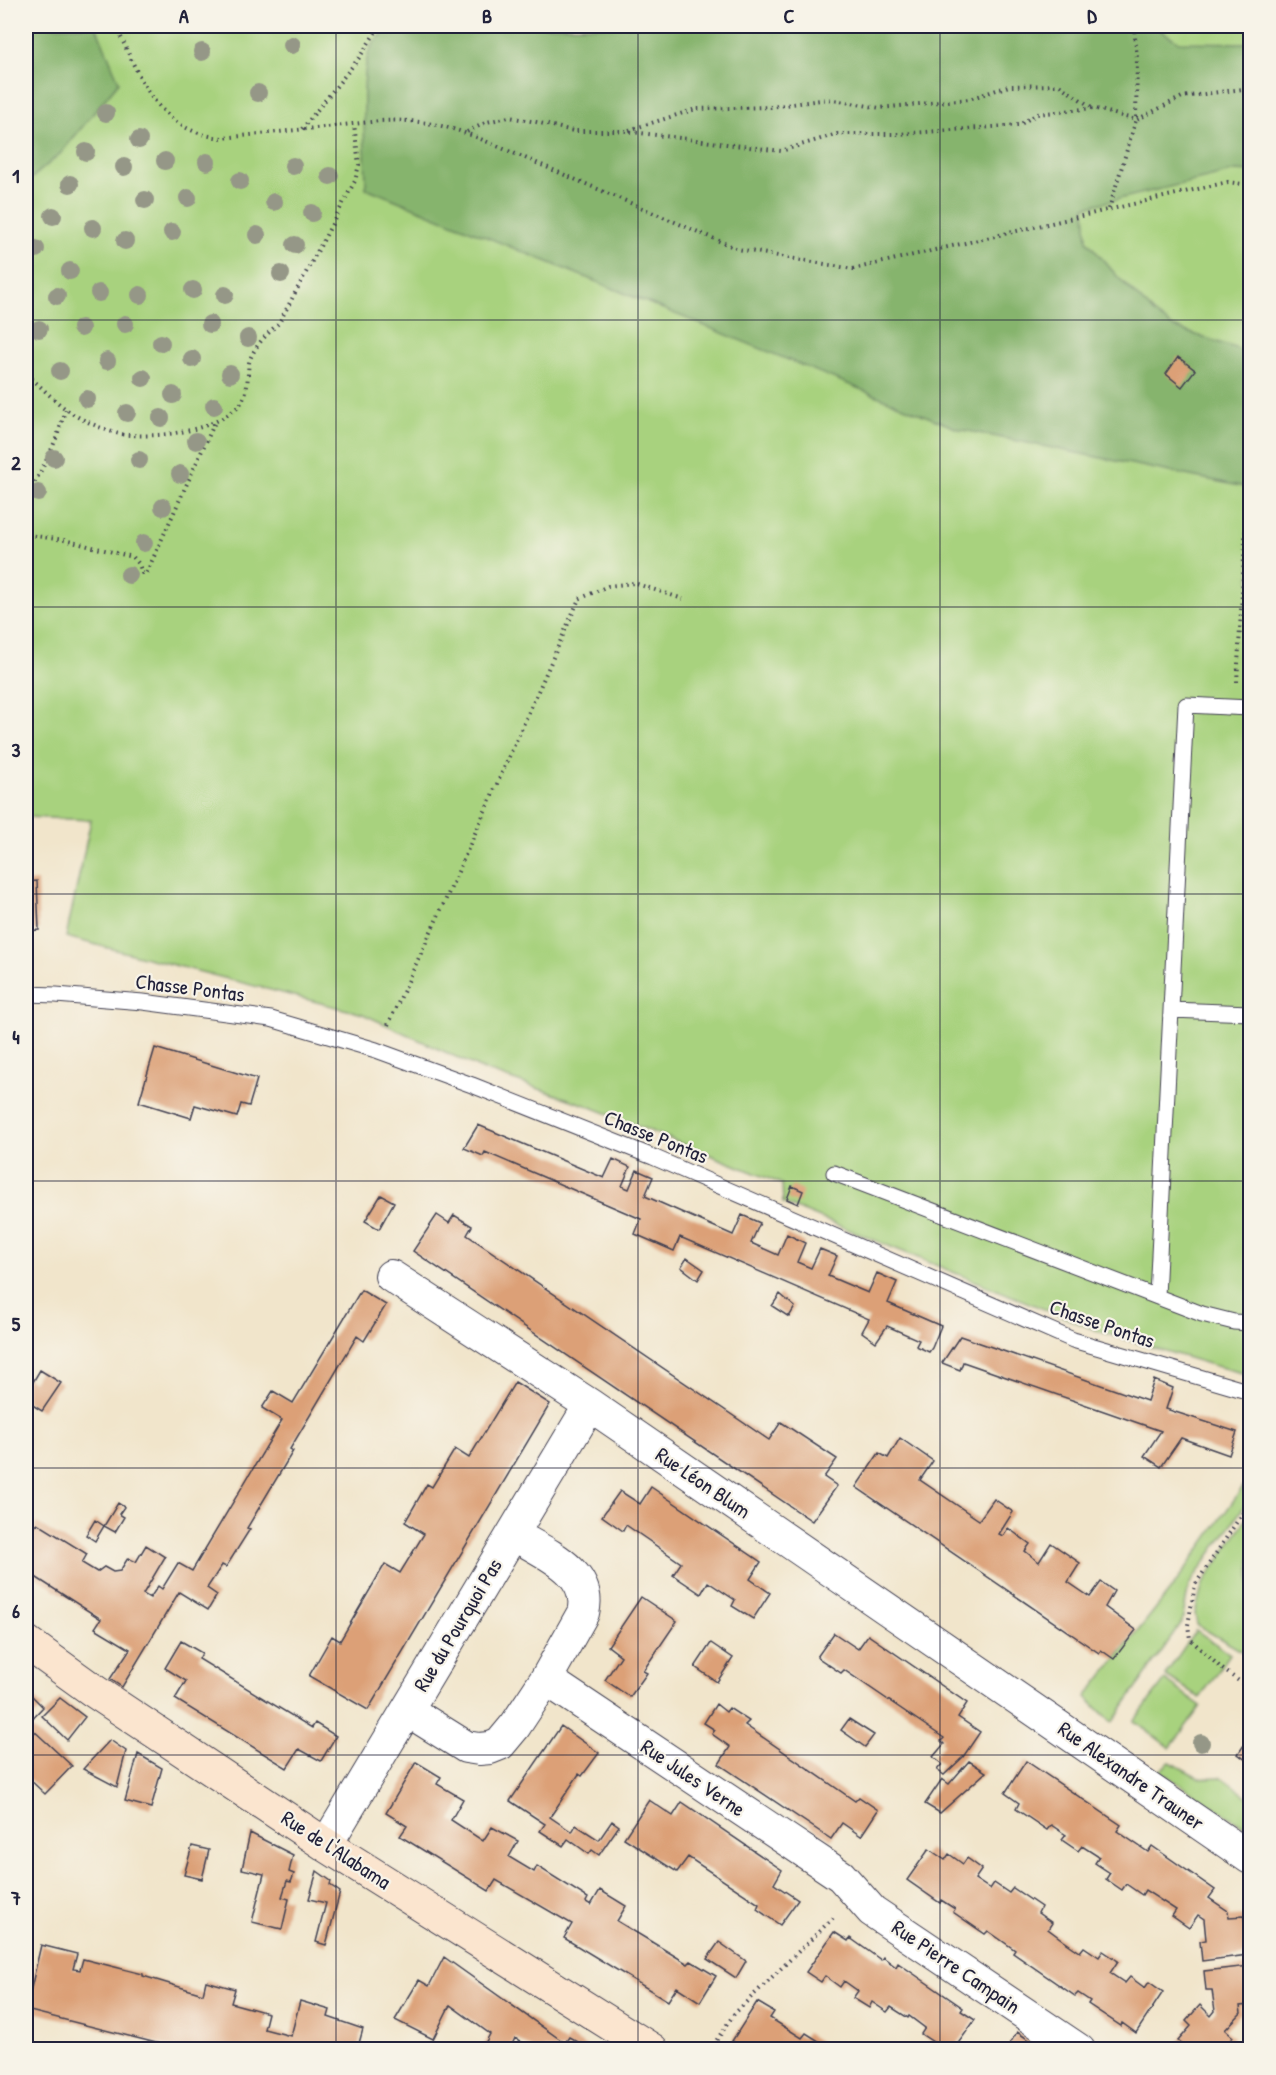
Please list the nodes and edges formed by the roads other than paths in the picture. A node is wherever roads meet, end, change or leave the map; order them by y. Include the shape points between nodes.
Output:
1 (1243, 707) edge
2 (26, 994) edge
3 (1171, 1010) junction
4 (1251, 1014) edge
5 (834, 1173) dead end
6 (391, 1276) dead end
7 (1157, 1296) junction
8 (1251, 1323) edge
9 (1251, 1392) edge
10 (590, 1405) junction
11 (513, 1534) junction
12 (26, 1642) edge
13 (546, 1679) junction
14 (1012, 1694) joint
15 (407, 1710) junction
16 (326, 1845) junction
17 (1251, 1858) edge
18 (849, 1886) joint
19 (652, 2049) edge
20 (1078, 2049) edge

1 - 3 lane via 1186,705
2 - 9 lane, Chasse Pontas via 143,1002 271,1019 376,1050 653,1157 1073,1340
3 - 4 lane
3 - 7 lane
5 - 7 lane
6 - 10 street, Rue Léon Blum
7 - 8 lane via 1202,1314
10 - 11 street, Rue du Pourquoi Pas
10 - 14 street, Rue Léon Blum
11 - 13 street via 573,1572 585,1592 583,1613
11 - 15 street, Rue du Pourquoi Pas
12 - 16 street, Rue de l'Alabama
13 - 15 street via 507,1737 490,1748 466,1747
13 - 18 street, Rue Jules Verne
14 - 17 street, Rue Alexandre Trauner
15 - 16 street, Rue du Pourquoi Pas
16 - 19 street, Rue de l'Alabama
18 - 20 street, Rue Pierre Campain via 872,1911

